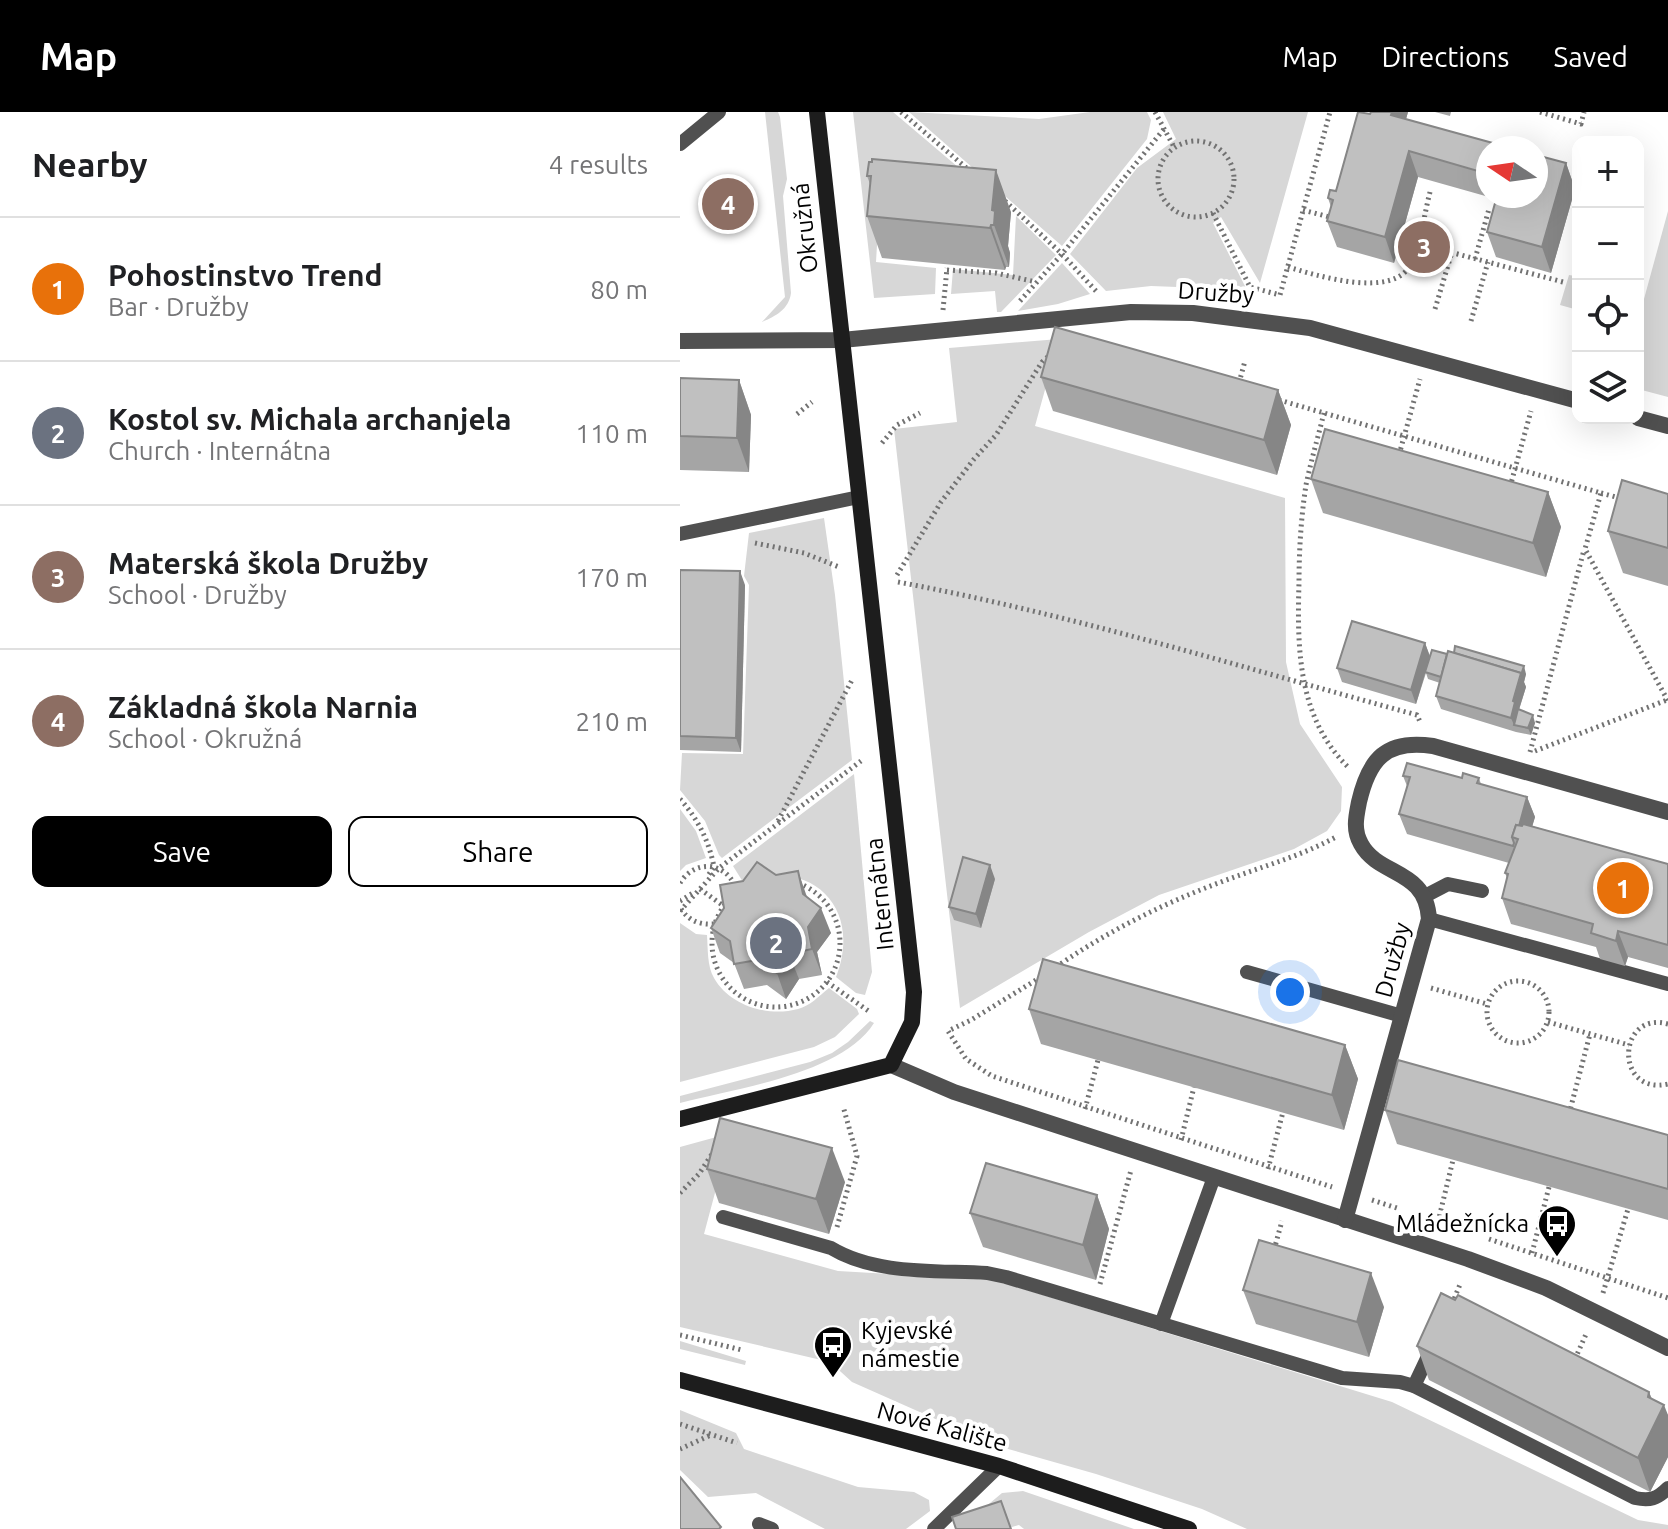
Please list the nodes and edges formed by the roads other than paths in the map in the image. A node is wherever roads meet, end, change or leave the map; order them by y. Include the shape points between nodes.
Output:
1 (719, 112) edge
2 (817, 112) edge
3 (680, 144) edge
4 (842, 340) junction
5 (680, 341) edge
6 (1572, 399) edge
7 (1644, 420) edge
8 (1668, 426) edge
9 (859, 497) junction
10 (680, 534) edge
11 (1668, 812) edge
12 (1482, 891) dead end
13 (1425, 896) junction
14 (1429, 919) junction
15 (1247, 972) dead end
16 (1668, 984) edge
17 (1402, 1016) junction
18 (891, 1065) junction
19 (680, 1119) edge
20 (1214, 1177) junction
21 (723, 1217) dead end
22 (1345, 1220) junction
23 (1449, 1312) edge
24 (1161, 1324) junction
25 (1668, 1348) edge
26 (680, 1380) edge
27 (1414, 1386) junction
28 (999, 1466) junction
29 (1668, 1488) edge
30 (934, 1529) edge
31 (1189, 1529) edge

1 - 3 lane
2 - 4 street, Okružná
4 - 5 street, Družby
4 - 6 street, Družby via 1131,312 1178,313 1310,328
4 - 9 street, Internátna
7 - 8 street
9 - 10 lane
9 - 18 street, Internátna via 914,992 912,1022
11 - 13 street, Družby via 1433,746 1391,749 1375,761 1364,781 1355,828 1362,848
12 - 13 lane via 1448,884
13 - 14 street, Družby
14 - 16 lane
14 - 17 street, Družby
15 - 17 lane
17 - 22 street, Družby
18 - 19 street
18 - 20 street via 954,1092
20 - 22 street
20 - 24 lane
21 - 24 lane via 867,1263 987,1273
22 - 25 street via 1492,1267
23 - 27 lane
24 - 27 lane via 1342,1378
26 - 28 street, Nové Kalište
27 - 29 lane via 1635,1498 1658,1498
28 - 30 lane
28 - 31 street, Nové Kalište

